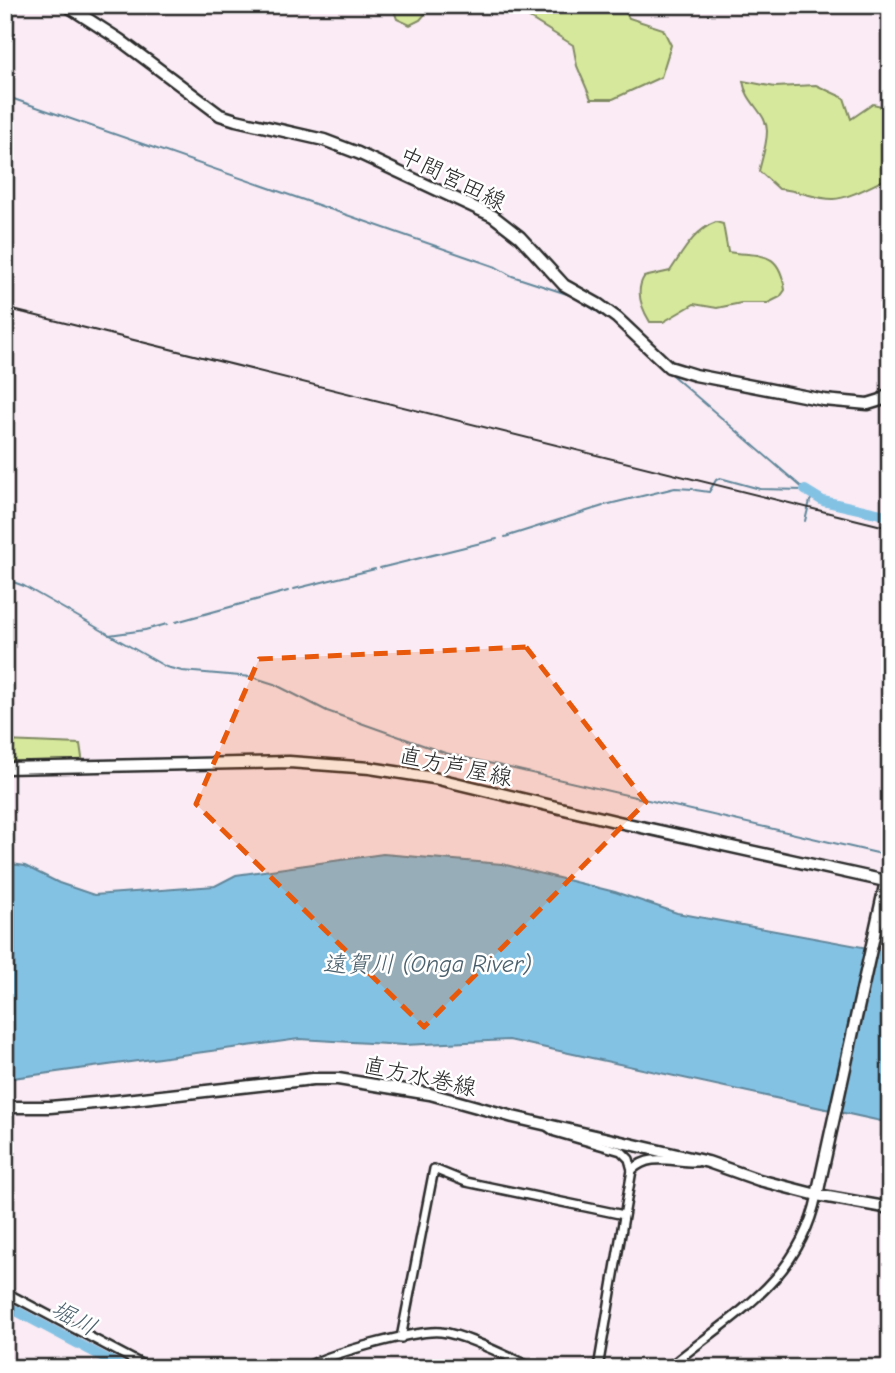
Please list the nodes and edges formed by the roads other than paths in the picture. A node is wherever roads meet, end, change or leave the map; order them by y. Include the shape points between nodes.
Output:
1 (66, 5) edge
2 (890, 393) edge
3 (5, 768) edge
4 (890, 865) edge
5 (887, 883) edge
6 (5, 1107) edge
7 (544, 1124) junction
8 (708, 1162) junction
9 (632, 1170) junction
10 (818, 1192) junction
11 (890, 1208) edge
12 (624, 1215) junction
13 (5, 1292) edge
14 (401, 1338) junction
15 (149, 1368) edge
16 (305, 1368) edge
17 (533, 1368) edge
18 (598, 1368) edge
19 (668, 1368) edge

1 - 2 main road, 中間宮田線 via 220,115 324,140 493,216 520,237 564,285 617,318 669,367 824,400 868,404
3 - 5 main road, 直方芦屋線 via 289,762 370,768 434,778
4 - 5 street
5 - 10 main road
6 - 7 main road, 直方水巻線 via 338,1079 429,1094
7 - 8 main road, 直方水巻線
7 - 9 street via 555,1132 621,1151
8 - 9 street via 652,1158
8 - 10 main road, 直方水巻線 via 759,1180
9 - 12 street
10 - 11 main road, 直方水巻線
10 - 19 street via 803,1239 780,1276
12 - 14 street via 466,1182 434,1169
12 - 18 street
13 - 15 street
14 - 16 street via 328,1356
14 - 17 street via 442,1332

